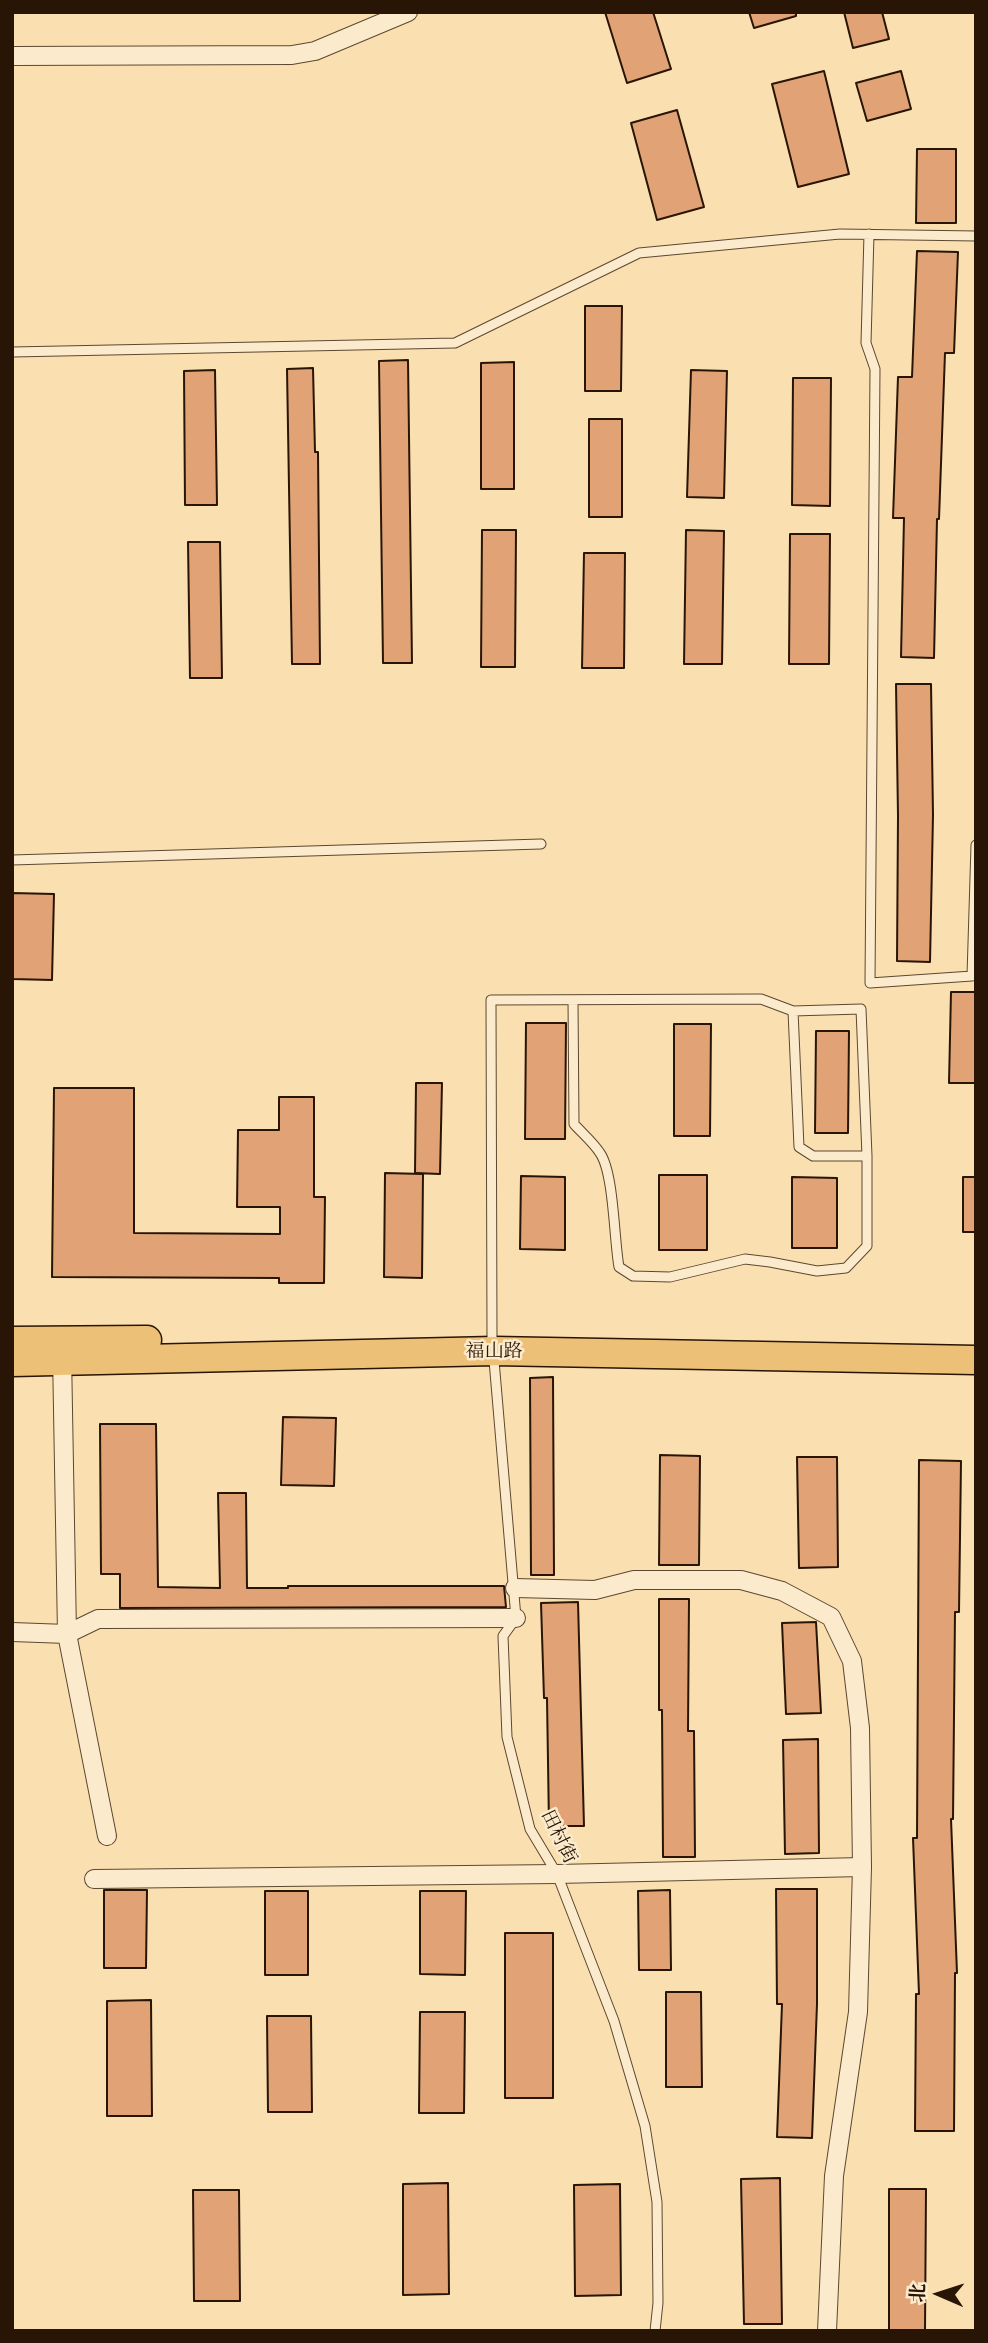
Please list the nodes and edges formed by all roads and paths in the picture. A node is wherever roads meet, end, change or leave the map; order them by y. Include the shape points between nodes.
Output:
1 (408, 12) edge
2 (12, 56) edge
3 (869, 234) junction
4 (976, 236) edge
5 (12, 352) edge
6 (541, 844) dead end
7 (976, 845) edge
8 (12, 860) edge
9 (573, 1000) junction
10 (793, 1010) junction
11 (867, 1156) junction
12 (12, 1341) edge
13 (976, 1343) edge
14 (493, 1344) junction
15 (62, 1351) junction
16 (976, 1360) edge
17 (12, 1362) edge
18 (515, 1588) junction
19 (516, 1618) junction
20 (12, 1632) edge
21 (67, 1634) junction
22 (107, 1836) dead end
23 (862, 1867) junction
24 (557, 1874) junction
25 (94, 1879) dead end
26 (655, 2331) edge
27 (827, 2331) edge

1 - 2 street via 315,51 292,55
3 - 4 lane
3 - 5 lane via 639,253 455,343
3 - 7 lane via 866,342 876,369 870,983 972,976
6 - 8 lane
9 - 10 lane via 761,999
9 - 11 lane via 574,1124 601,1154 611,1193 619,1268 633,1276 670,1278 745,1259 817,1271 846,1268 867,1246
9 - 14 lane, 田村街 via 491,1000
10 - 11 lane via 799,1147 813,1156
10 - 11 lane via 861,1009
12 - 15 main road
13 - 14 main road
14 - 15 main road
14 - 16 main road, 福山路
14 - 18 lane, 田村街
15 - 17 main road
15 - 21 street
18 - 19 lane, 田村街
18 - 23 street via 595,1590 634,1580 741,1580 782,1591 831,1616 852,1661 859,1715
19 - 21 street via 98,1619
19 - 24 lane, 田村街 via 503,1636 507,1737 530,1829
20 - 21 street
21 - 22 street
23 - 24 street
23 - 27 street via 858,2012 834,2176
24 - 25 street
24 - 26 lane, 田村街 via 614,2021 645,2126 657,2202 659,2303

